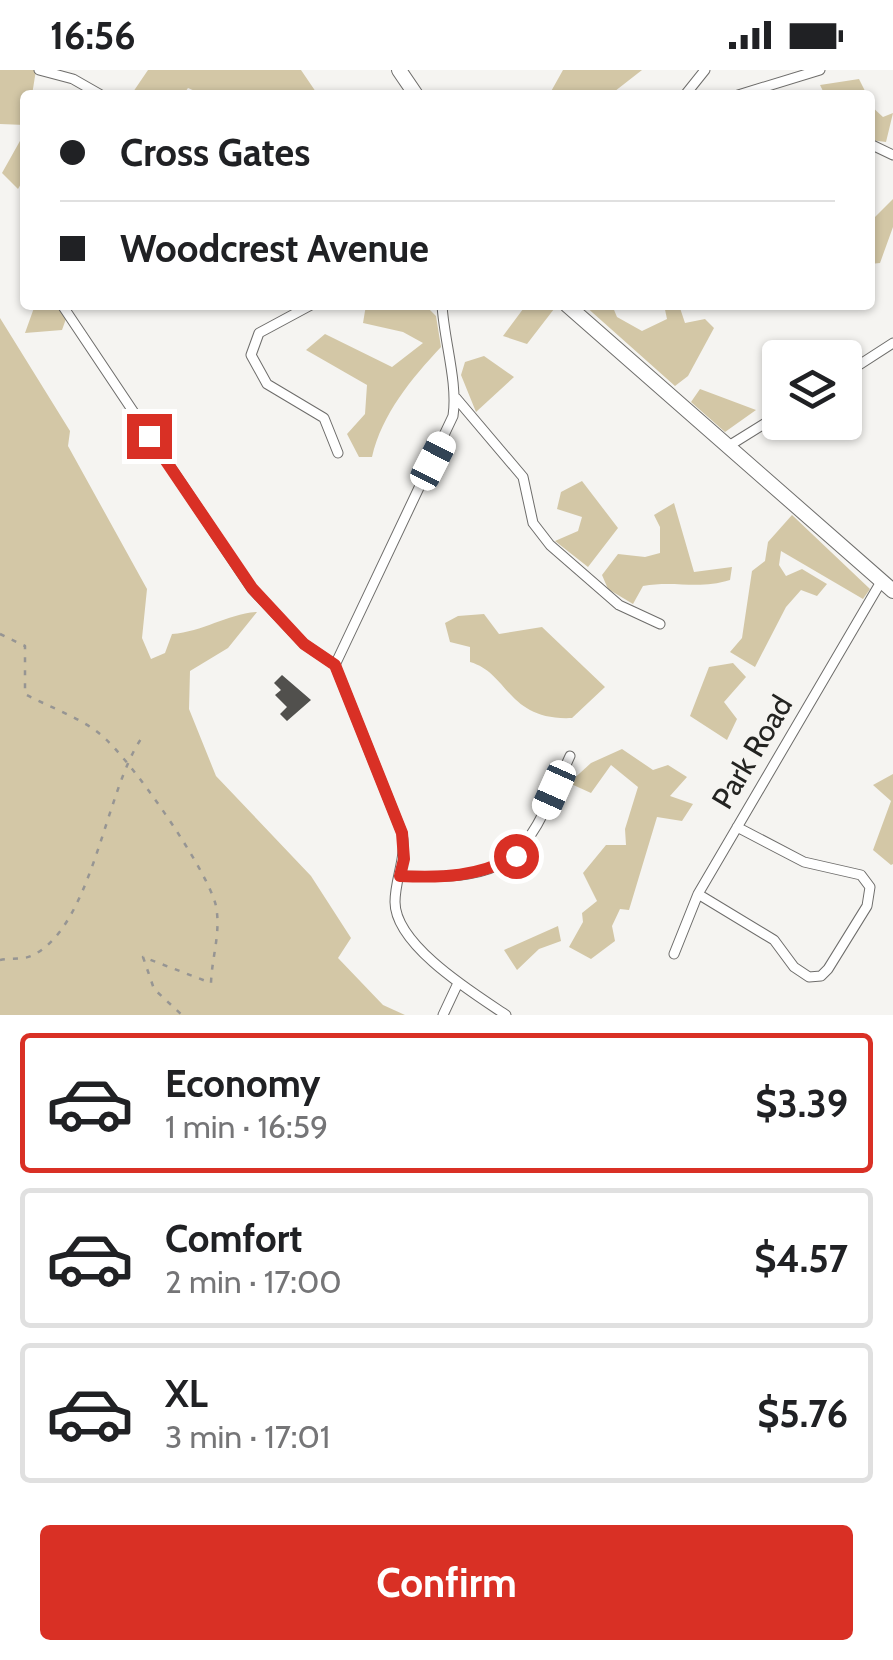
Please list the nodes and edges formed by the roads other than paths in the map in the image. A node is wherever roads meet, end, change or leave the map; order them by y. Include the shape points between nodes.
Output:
1 (39, 70) edge
2 (706, 70) edge
3 (820, 70) edge
4 (92, 90) edge
5 (689, 90) edge
6 (754, 90) edge
7 (65, 310) edge
8 (302, 310) edge
9 (442, 310) edge
10 (574, 310) edge
11 (893, 343) edge
12 (862, 363) edge
13 (456, 398) junction
14 (762, 425) edge
15 (727, 447) junction
16 (338, 454) dead end
17 (888, 586) edge
18 (660, 624) dead end
19 (335, 665) junction
20 (570, 756) dead end
21 (737, 827) junction
22 (400, 876) junction
23 (698, 894) junction
24 (674, 954) dead end
25 (458, 983) junction
26 (443, 1015) edge
27 (506, 1015) edge

1 - 4 street
2 - 5 street
3 - 6 street
7 - 19 street via 252,588 304,644
8 - 16 street via 259,333 251,354 267,384 324,418
9 - 13 street
10 - 15 main road
11 - 12 street
13 - 18 street via 523,477 533,522 545,540 619,605
13 - 19 street via 447,434
14 - 15 street
15 - 17 main road
17 - 21 street, Park Road
19 - 22 street via 402,833
20 - 22 street via 530,843 516,856 466,875
21 - 23 street, Park Road
21 - 23 street via 804,862 862,875 870,887 867,906 828,969 808,977 774,940
22 - 25 street via 394,899 401,928
23 - 24 street, Park Road
25 - 26 street
25 - 27 street

